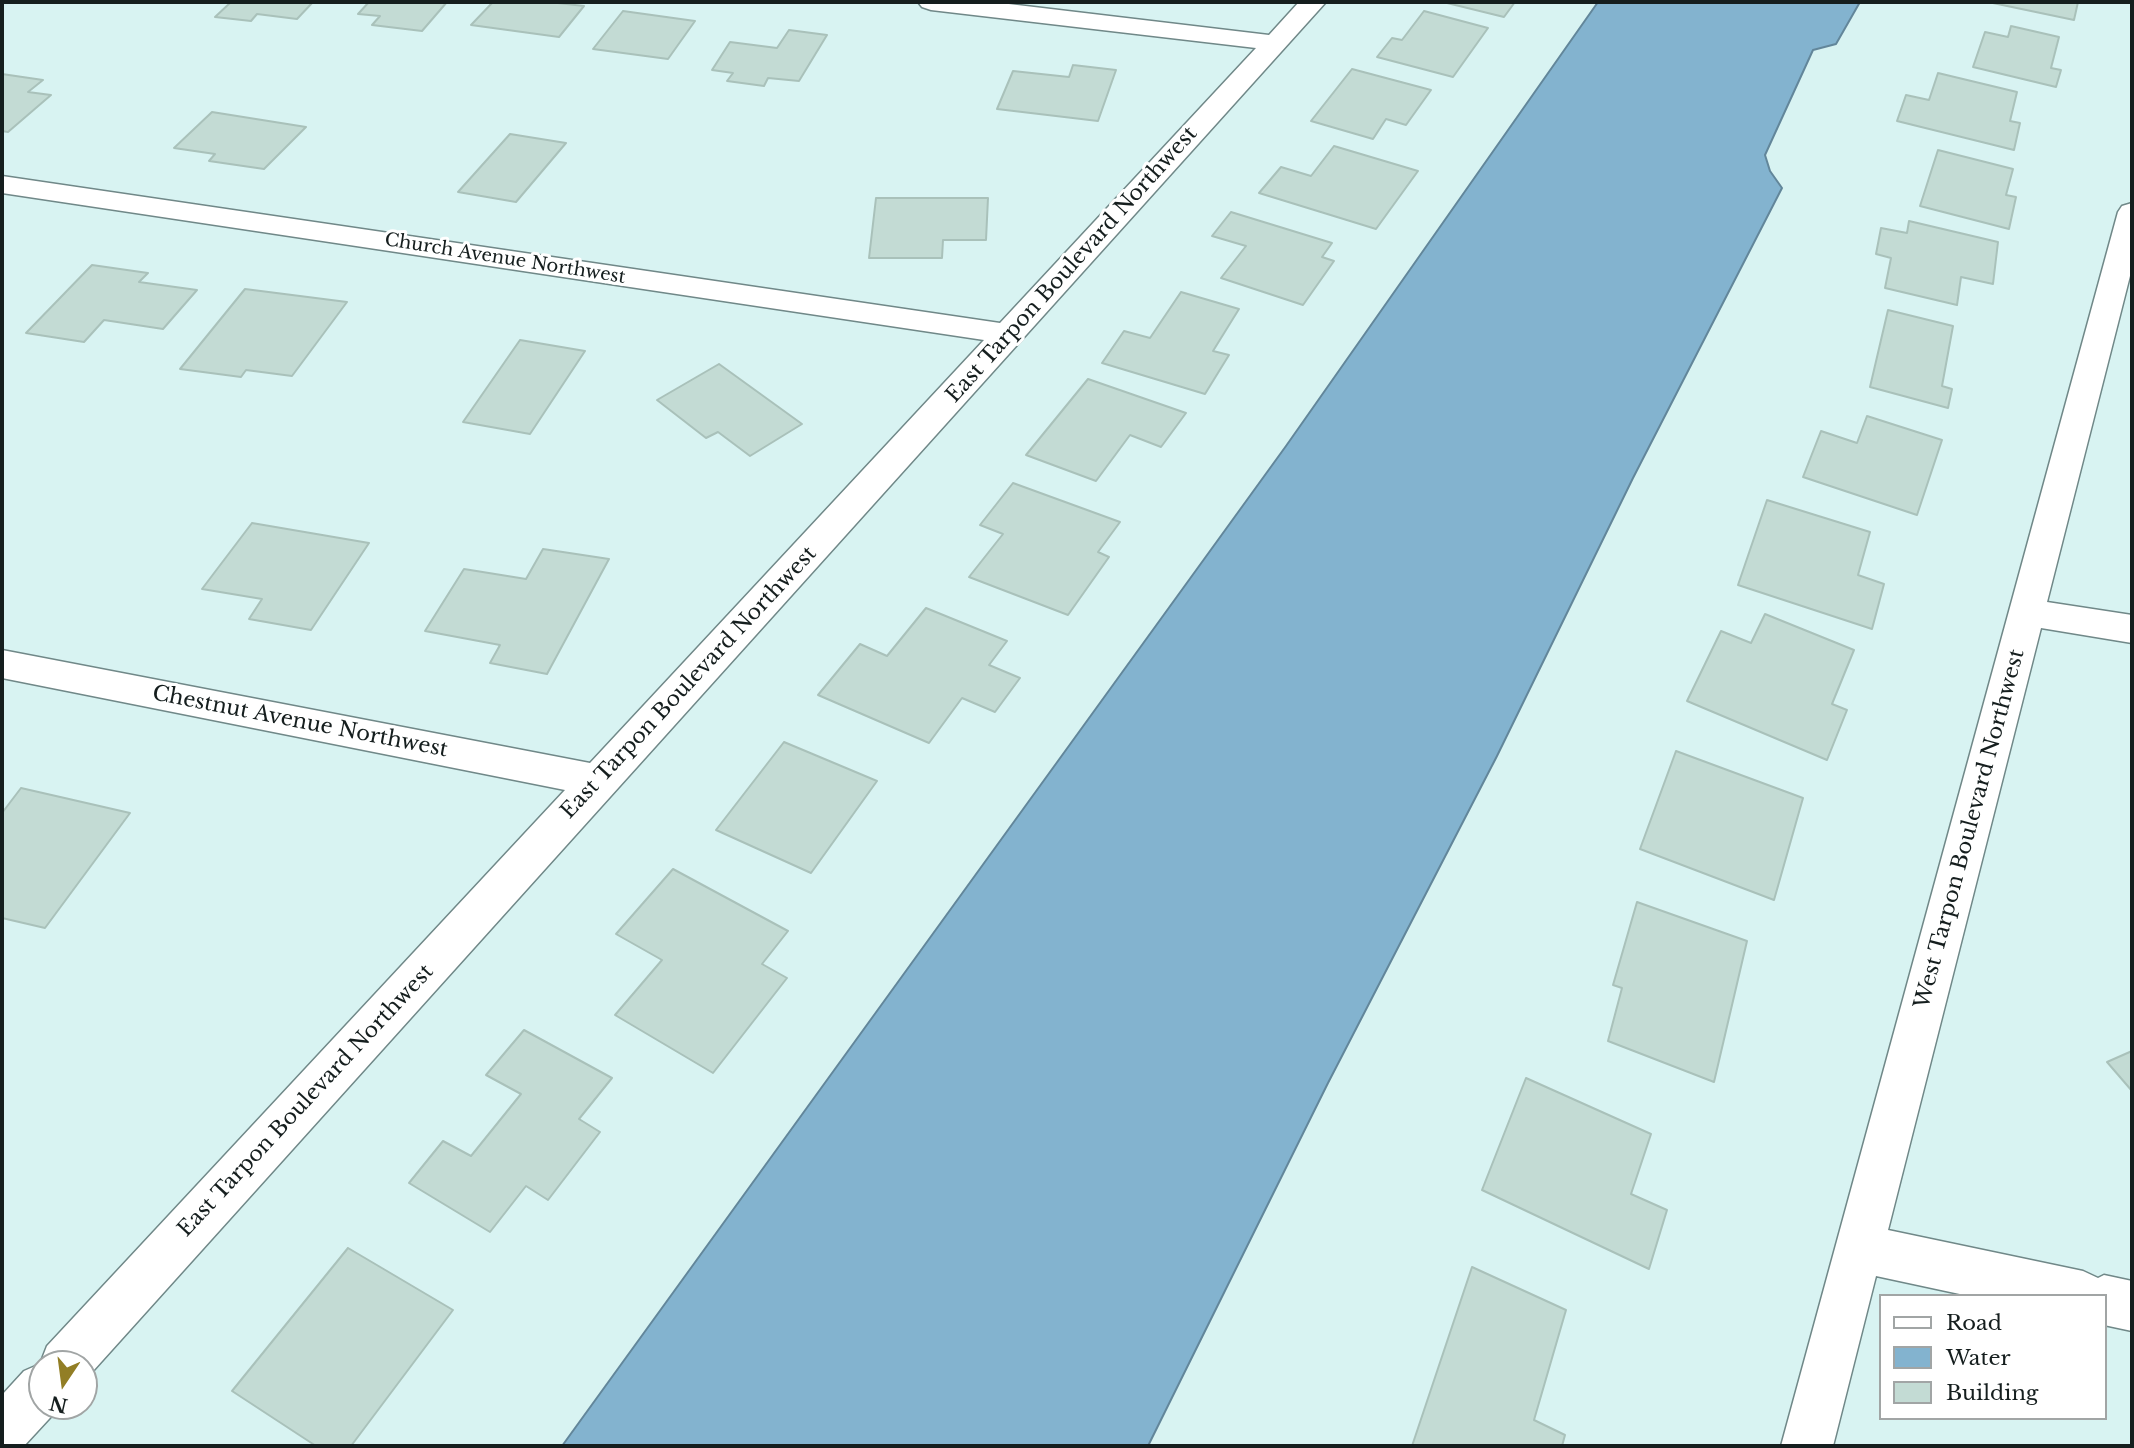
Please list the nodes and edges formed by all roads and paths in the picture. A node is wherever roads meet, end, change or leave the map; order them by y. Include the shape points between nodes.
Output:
1 (931, 2) edge
2 (1312, 2) edge
3 (1275, 43) junction
4 (2, 184) edge
5 (2131, 222) edge
6 (1008, 334) junction
7 (2027, 612) junction
8 (2132, 629) edge
9 (2, 664) edge
10 (599, 781) junction
11 (1860, 1248) junction
12 (2074, 1294) edge
13 (2106, 1300) edge
14 (2132, 1306) edge
15 (78, 1350) edge
16 (28, 1404) edge
17 (2, 1433) edge
18 (1807, 1446) edge

1 - 3 street
2 - 3 street, East Tarpon Boulevard Northwest
3 - 6 street, East Tarpon Boulevard Northwest
4 - 6 street, Church Avenue Northwest
5 - 7 street, West Tarpon Boulevard Northwest
6 - 10 street, East Tarpon Boulevard Northwest
7 - 8 street
7 - 11 street, West Tarpon Boulevard Northwest
9 - 10 street, Chestnut Avenue Northwest
10 - 15 street, East Tarpon Boulevard Northwest
11 - 12 street
11 - 18 street, West Tarpon Boulevard Northwest
13 - 14 street
16 - 17 street

